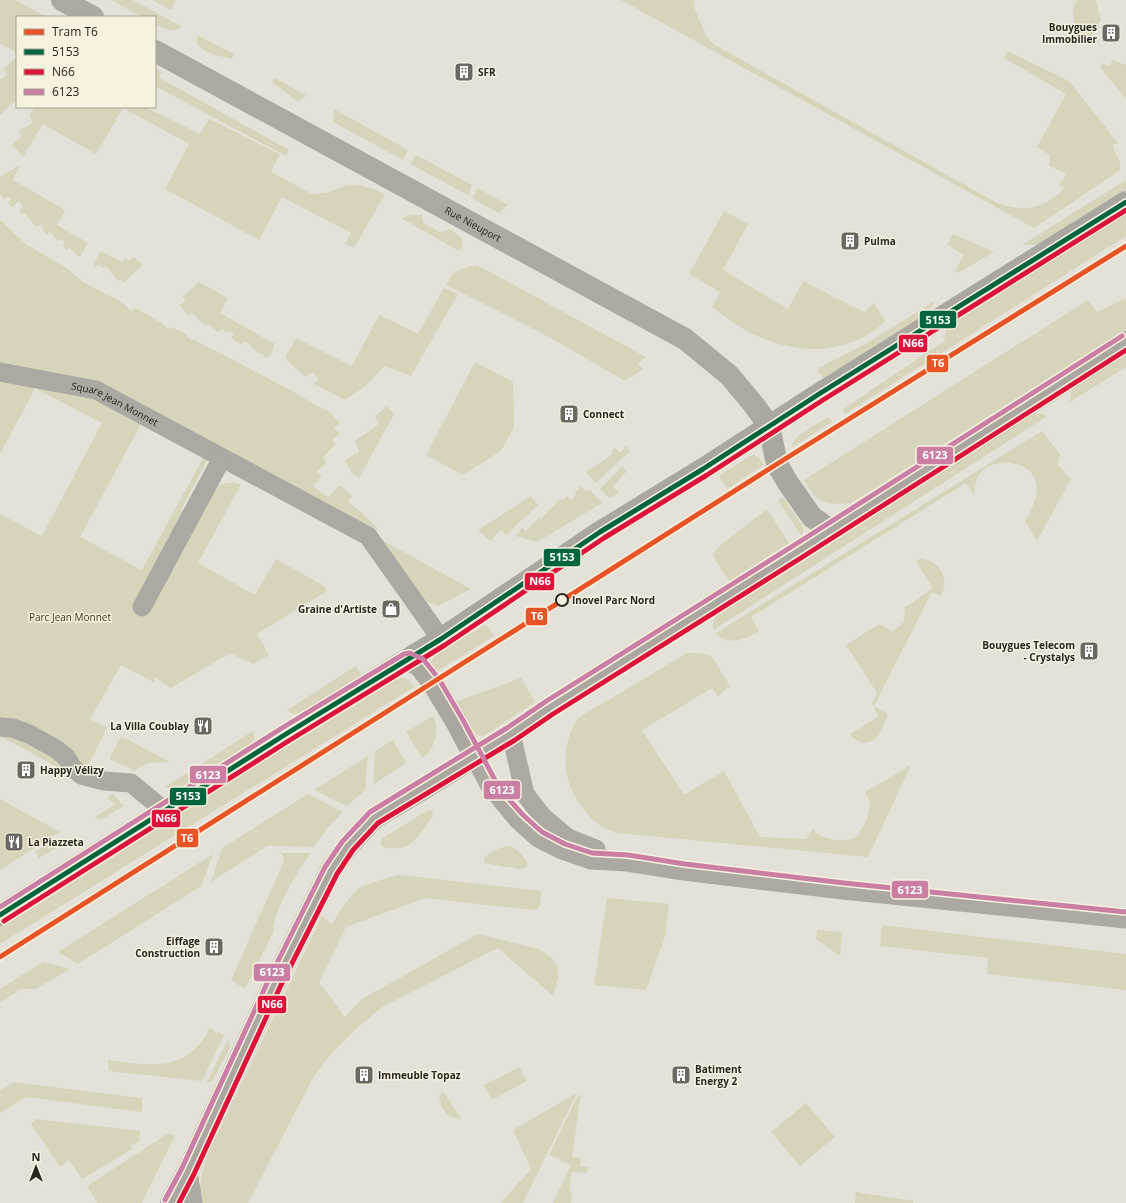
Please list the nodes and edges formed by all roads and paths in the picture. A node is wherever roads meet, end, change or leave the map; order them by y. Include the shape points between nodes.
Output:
1 (62, 0) edge
2 (91, 16) edge
3 (156, 52) edge
4 (1126, 202) edge
5 (1126, 342) edge
6 (0, 372) edge
7 (769, 426) junction
8 (222, 458) junction
9 (830, 530) junction
10 (142, 607) dead end
11 (441, 639) junction
12 (408, 660) junction
13 (0, 727) edge
14 (511, 734) junction
15 (474, 756) junction
16 (165, 811) junction
17 (626, 862) junction
18 (0, 915) edge
19 (1126, 919) edge
20 (188, 1171) junction
21 (171, 1203) edge
22 (192, 1203) edge

1 - 2 street
3 - 7 street, Rue Nieuport via 686,339 729,375
4 - 7 main road
5 - 9 main road
6 - 8 street, Square Jean Monnet via 96,390
7 - 9 main road via 777,464 788,483 812,517
7 - 11 main road via 600,532
8 - 10 street
8 - 11 street, Square Jean Monnet via 368,536
9 - 14 main road
11 - 12 main road
12 - 15 main road via 419,665 433,683
12 - 16 main road
13 - 16 street via 13,728 29,734 56,749 80,775 104,781 131,783
14 - 15 main road
14 - 17 street via 525,794 543,817 568,838
15 - 17 street via 500,799 538,838 590,860
15 - 20 main road via 374,818 348,846 331,870 275,982
16 - 18 main road
17 - 19 street via 843,890
20 - 21 main road
20 - 22 street

